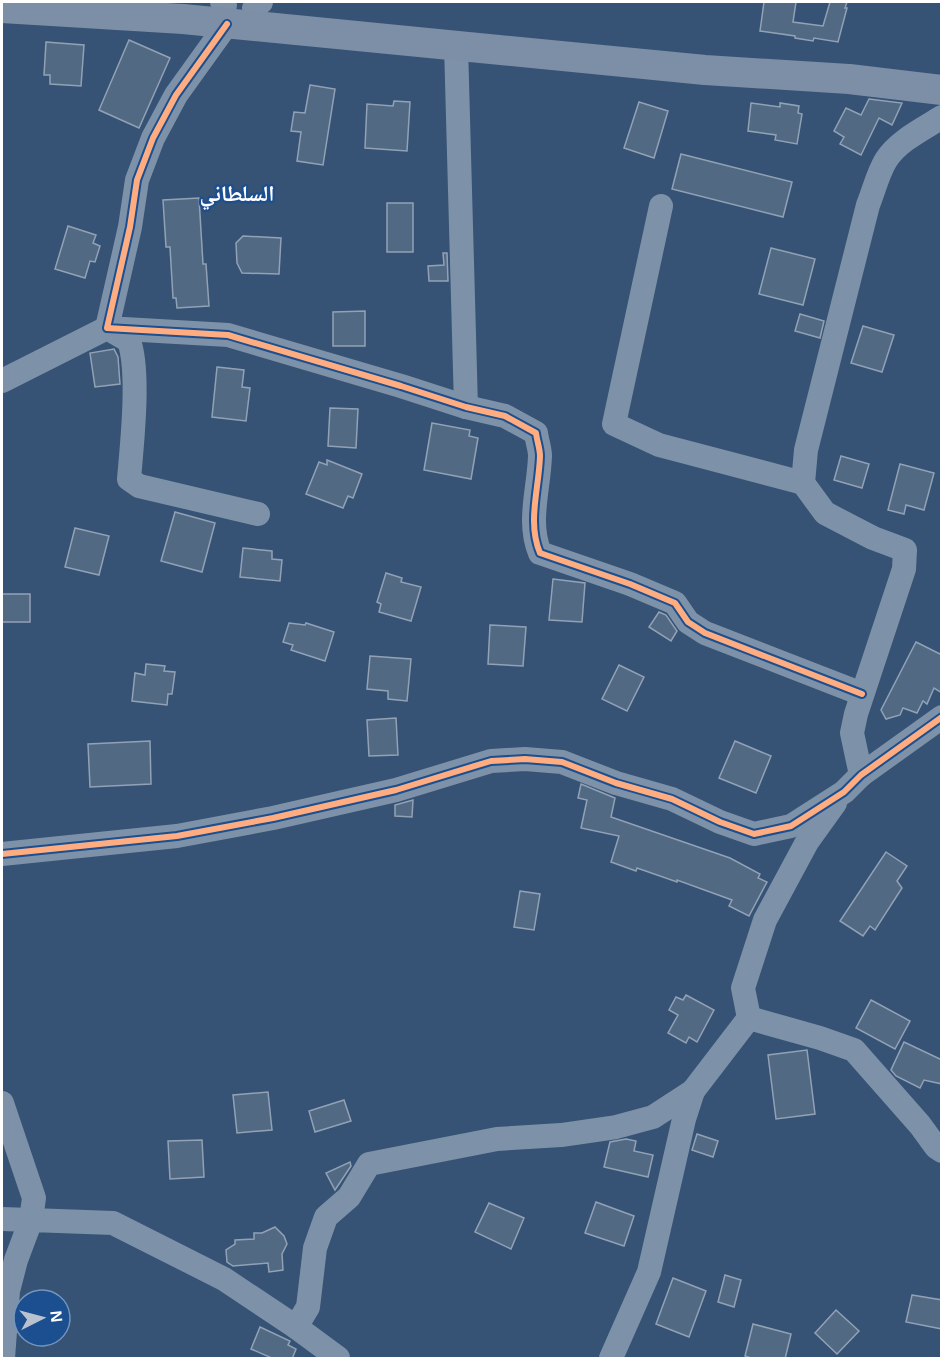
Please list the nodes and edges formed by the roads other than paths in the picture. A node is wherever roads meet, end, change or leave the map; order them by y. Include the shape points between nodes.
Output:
1 (180, 2) edge
2 (258, 5) edge
3 (2, 8) edge
4 (224, 10) edge
5 (456, 45) junction
6 (942, 69) edge
7 (942, 90) edge
8 (942, 117) edge
9 (661, 206) dead end
10 (107, 328) junction
11 (2, 381) edge
12 (465, 407) junction
13 (803, 483) junction
14 (258, 514) dead end
15 (862, 694) junction
16 (942, 717) edge
17 (861, 775) junction
18 (844, 792) junction
19 (2, 854) edge
20 (749, 1018) junction
21 (693, 1091) junction
22 (2, 1103) edge
23 (942, 1151) edge
24 (2, 1219) edge
25 (31, 1220) junction
26 (296, 1327) junction
27 (3, 1359) edge
28 (338, 1359) edge
29 (611, 1359) edge

1 - 4 main road
2 - 4 main road
2 - 6 main road via 518,36
3 - 4 main road
4 - 5 main road
4 - 10 street via 153,138 137,180
5 - 7 main road
5 - 12 street
8 - 13 street via 907,139 886,159 875,186 806,450
9 - 13 street via 614,424 659,446
10 - 11 street
10 - 12 street via 228,335
10 - 14 street via 129,341 133,352 129,478 139,486
12 - 15 street via 505,416 536,433 540,455 534,539 540,553 675,603 688,622 705,633
13 - 15 street via 825,513 905,550 904,569
15 - 17 street via 852,734
16 - 17 street
17 - 18 street
18 - 19 street via 791,826 754,834 672,800 562,762 491,761 396,789 252,822 177,836
18 - 20 street via 807,842 765,920 743,988
20 - 21 street
20 - 23 street via 854,1050
21 - 26 street via 653,1117 616,1126 497,1139 369,1164 349,1197 326,1218 315,1248 308,1307
21 - 29 street via 649,1272
22 - 25 street via 34,1198
24 - 25 street
25 - 26 street via 112,1223 224,1279
25 - 27 street via 8,1291
26 - 28 street

